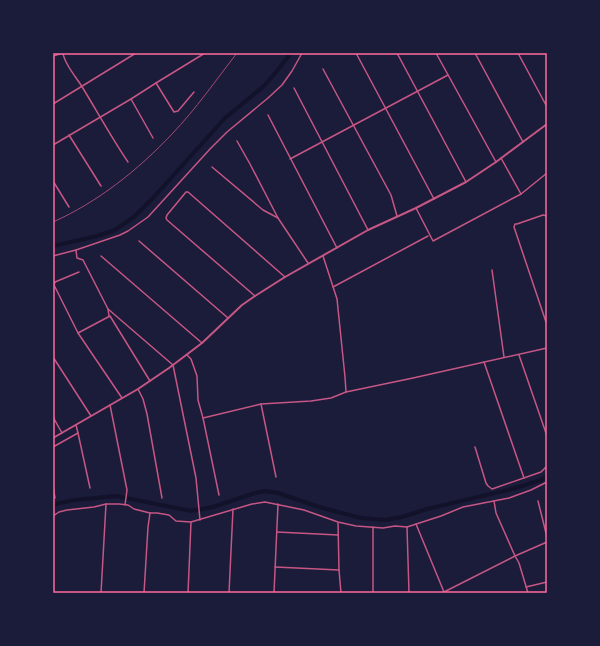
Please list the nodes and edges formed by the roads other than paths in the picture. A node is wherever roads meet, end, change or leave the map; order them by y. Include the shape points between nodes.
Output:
1 (63, 53) edge
2 (136, 53) edge
3 (205, 53) edge
4 (302, 53) edge
5 (356, 53) edge
6 (397, 53) edge
7 (436, 53) edge
8 (475, 53) edge
9 (518, 53) edge
10 (53, 56) edge
11 (323, 69) dead end
12 (448, 75) junction
13 (156, 83) junction
14 (82, 86) junction
15 (294, 88) dead end
16 (194, 92) dead end
17 (417, 92) junction
18 (131, 99) junction
19 (53, 104) edge
20 (547, 107) edge
21 (386, 108) junction
22 (268, 115) dead end
23 (100, 117) junction
24 (547, 124) edge
25 (353, 125) junction
26 (69, 135) junction
27 (153, 138) dead end
28 (236, 141) dead end
29 (322, 142) junction
30 (523, 142) junction
31 (53, 145) edge
32 (501, 158) junction
33 (290, 159) junction
34 (128, 162) dead end
35 (496, 162) junction
36 (212, 167) dead end
37 (547, 173) edge
38 (53, 181) edge
39 (466, 182) junction
40 (101, 186) dead end
41 (520, 194) junction
42 (434, 199) junction
43 (69, 207) dead end
44 (416, 208) junction
45 (397, 216) junction
46 (547, 216) edge
47 (278, 218) junction
48 (368, 230) junction
49 (429, 235) junction
50 (139, 241) dead end
51 (337, 248) junction
52 (76, 250) junction
53 (53, 256) edge
54 (101, 256) dead end
55 (323, 256) junction
56 (308, 264) junction
57 (492, 270) dead end
58 (79, 272) dead end
59 (285, 277) junction
60 (333, 287) junction
61 (255, 296) junction
62 (108, 309) junction
63 (110, 316) junction
64 (228, 318) junction
65 (547, 325) edge
66 (78, 333) junction
67 (202, 343) junction
68 (547, 348) edge
69 (519, 354) junction
70 (186, 355) junction
71 (53, 357) edge
72 (504, 357) junction
73 (484, 362) junction
74 (173, 365) junction
75 (150, 381) junction
76 (138, 389) junction
77 (346, 392) junction
78 (122, 398) junction
79 (261, 404) junction
80 (110, 405) junction
81 (91, 416) junction
82 (53, 417) edge
83 (203, 418) junction
84 (76, 425) junction
85 (62, 433) junction
86 (78, 433) junction
87 (547, 436) edge
88 (53, 438) edge
89 (53, 447) edge
90 (475, 447) dead end
91 (547, 466) edge
92 (276, 477) dead end
93 (524, 478) junction
94 (547, 482) edge
95 (53, 488) edge
96 (90, 488) dead end
97 (219, 495) dead end
98 (56, 498) dead end
99 (162, 498) dead end
100 (494, 501) junction
101 (538, 501) dead end
102 (106, 504) junction
103 (125, 504) junction
104 (278, 504) junction
105 (233, 509) junction
106 (150, 513) junction
107 (53, 516) edge
108 (200, 519) junction
109 (191, 522) junction
110 (338, 522) junction
111 (416, 524) junction
112 (373, 527) junction
113 (407, 527) junction
114 (277, 532) junction
115 (338, 535) junction
116 (547, 537) edge
117 (547, 542) edge
118 (515, 556) junction
119 (275, 567) junction
120 (339, 570) junction
121 (547, 582) edge
122 (526, 587) junction
123 (444, 592) junction
124 (101, 593) edge
125 (144, 593) edge
126 (188, 593) edge
127 (229, 593) edge
128 (274, 593) edge
129 (341, 593) edge
130 (373, 593) edge
131 (409, 593) edge
132 (442, 593) edge
133 (528, 593) edge

1 - 10 street
1 - 14 street
2 - 14 street
3 - 13 street
4 - 52 street via 282,84 227,132 148,217 120,235
5 - 21 street
6 - 17 street
7 - 12 street
8 - 30 street
9 - 20 street
11 - 25 street
12 - 17 street
12 - 35 street
13 - 16 street via 174,112 178,111
13 - 18 street
14 - 19 street
14 - 23 street
15 - 29 street
17 - 21 street
17 - 39 street
18 - 23 street
18 - 27 street
21 - 25 street
21 - 42 street
22 - 33 street
23 - 26 street
23 - 34 street
24 - 30 street
25 - 29 street
25 - 45 street via 391,195
26 - 31 street
26 - 40 street
28 - 47 street
29 - 33 street
29 - 48 street
30 - 32 street
32 - 35 street
32 - 41 street
33 - 51 street
35 - 39 street
36 - 47 street via 263,210
37 - 41 street
38 - 43 street
39 - 42 street
41 - 49 street via 433,241
42 - 44 street
44 - 45 street
44 - 49 street
45 - 48 street
46 - 65 street via 515,224 514,227
47 - 56 street
48 - 51 street
49 - 60 street
50 - 64 street
51 - 55 street
52 - 53 street
52 - 62 street via 78,258 83,260
54 - 67 street
55 - 56 street
55 - 60 street
56 - 59 street
57 - 72 street
58 - 66 street via 55,282 54,285
59 - 61 street
59 - 61 street via 186,192 167,215 167,220
60 - 77 street via 337,299
61 - 64 street
62 - 63 street
62 - 74 street
63 - 66 street
63 - 75 street
64 - 67 street
66 - 78 street
67 - 70 street
68 - 69 street
69 - 72 street
69 - 87 street
70 - 74 street
70 - 83 street via 192,359 197,376 198,400
71 - 81 street
72 - 73 street
73 - 77 street
73 - 93 street
74 - 75 street
74 - 108 street via 196,478
75 - 76 street
76 - 78 street
76 - 99 street via 147,414
77 - 79 street via 311,401
78 - 80 street
79 - 83 street
79 - 92 street
80 - 81 street
80 - 103 street via 127,490
81 - 84 street
82 - 85 street
83 - 97 street
84 - 85 street
84 - 86 street
85 - 88 street
86 - 89 street
86 - 96 street
90 - 93 street via 486,483 490,488
91 - 93 street via 541,472
94 - 100 street via 509,498
95 - 98 street
100 - 111 street via 463,507
100 - 118 street via 496,513
101 - 116 street
102 - 103 street
102 - 107 street via 63,510
102 - 124 street
103 - 106 street
104 - 105 street via 260,502
104 - 110 street
104 - 114 street
105 - 108 street
105 - 127 street
106 - 109 street via 169,515 176,521
106 - 125 street
108 - 109 street
109 - 126 street
110 - 112 street
110 - 115 street
111 - 113 street
111 - 123 street
112 - 113 street
112 - 130 street
113 - 131 street
114 - 115 street
114 - 119 street
115 - 120 street
117 - 118 street
118 - 122 street
118 - 123 street
119 - 120 street
119 - 128 street
120 - 129 street
121 - 122 street
122 - 133 street
123 - 132 street

